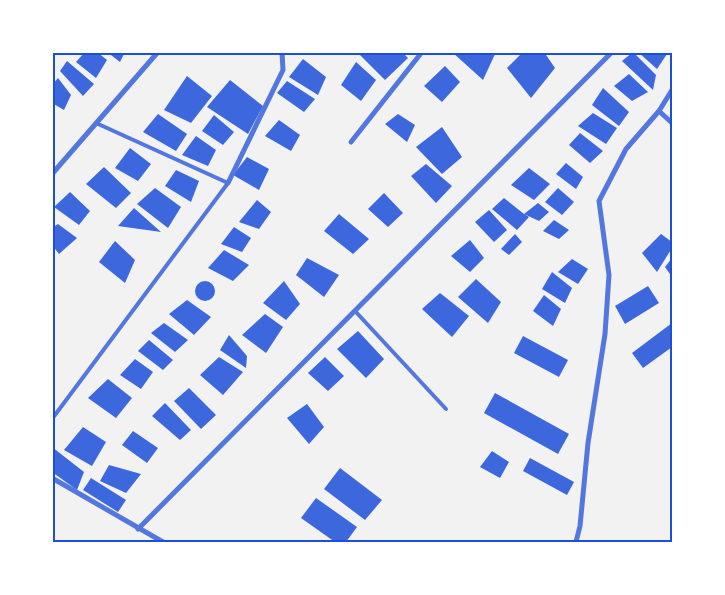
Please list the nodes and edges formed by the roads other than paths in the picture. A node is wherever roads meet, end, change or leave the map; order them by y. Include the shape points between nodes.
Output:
1 (158, 52) edge
2 (282, 52) edge
3 (422, 52) edge
4 (612, 52) edge
5 (672, 90) edge
6 (659, 111) junction
7 (672, 123) edge
8 (96, 124) junction
9 (351, 142) dead end
10 (52, 174) edge
11 (228, 183) junction
12 (355, 311) junction
13 (446, 409) dead end
14 (52, 419) edge
15 (52, 478) edge
16 (138, 529) junction
17 (163, 542) edge
18 (576, 542) edge

1 - 8 street
2 - 11 street via 283,70
3 - 9 street
4 - 12 street
5 - 6 street
6 - 7 street
6 - 18 street via 626,149 598,201 608,275 605,334
8 - 10 street
8 - 11 lane
11 - 14 lane
12 - 13 lane
12 - 16 street
15 - 16 street
16 - 17 street

